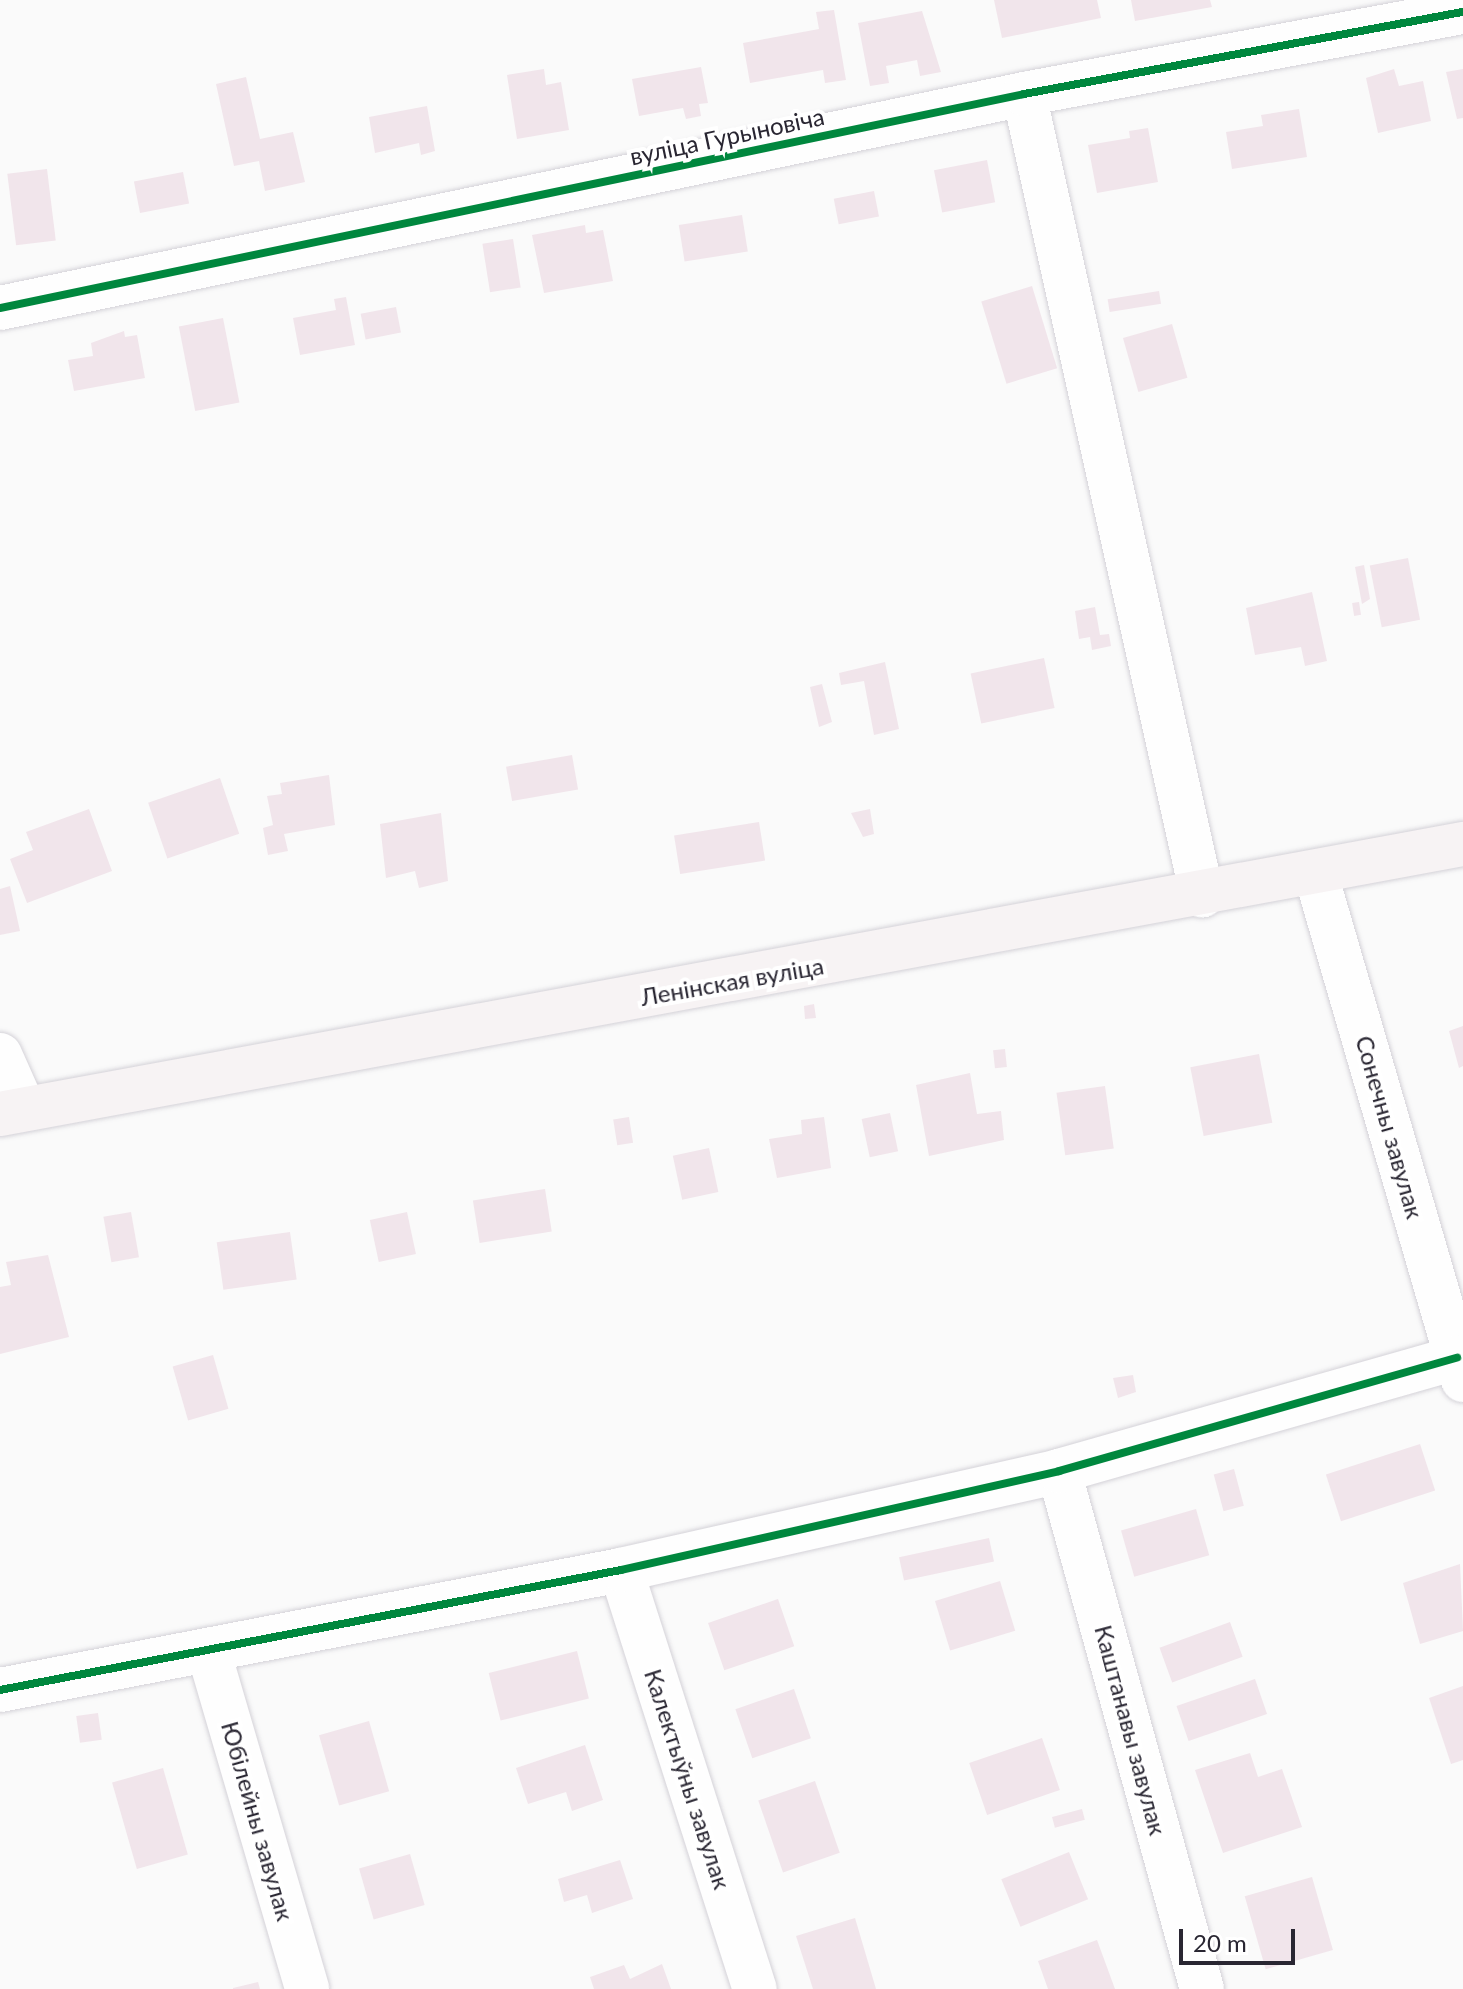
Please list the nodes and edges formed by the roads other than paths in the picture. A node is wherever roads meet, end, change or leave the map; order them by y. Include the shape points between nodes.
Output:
1 (1463, 12) edge
2 (1024, 94) junction
3 (0, 308) edge
4 (1463, 844) edge
5 (1316, 875) junction
6 (1202, 895) junction
7 (0, 1055) edge
8 (12, 1112) edge
9 (1460, 1369) edge
10 (1059, 1471) junction
11 (621, 1570) junction
12 (209, 1653) junction
13 (0, 1690) edge
14 (307, 1989) edge
15 (755, 1989) edge
16 (1202, 1989) edge

1 - 2 street, вуліца Гурыновіча
2 - 3 street, вуліца Гурыновіча
2 - 6 street
4 - 5 main road, Ленінская вуліца
5 - 6 main road, Ленінская вуліца
5 - 9 street, Сонечны завулак
6 - 8 main road, Ленінская вуліца
7 - 8 street
9 - 10 street
10 - 11 street
10 - 16 street, Каштанавы завулак
11 - 12 street
11 - 15 street, Калектыўны завулак
12 - 13 street
12 - 14 street, Юбілейны завулак

